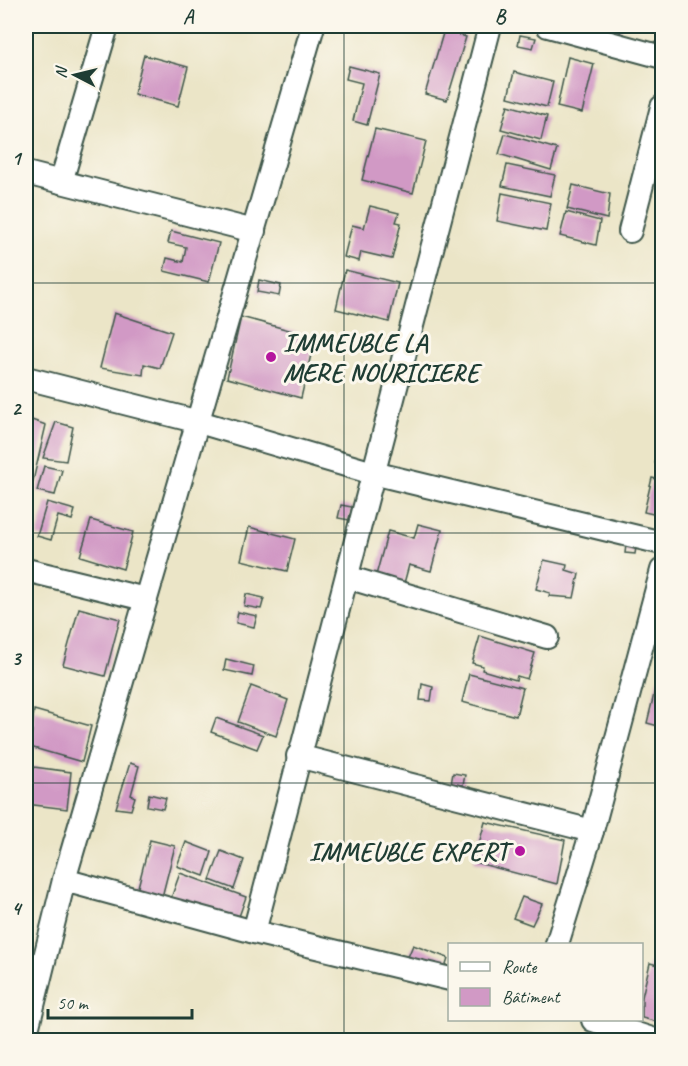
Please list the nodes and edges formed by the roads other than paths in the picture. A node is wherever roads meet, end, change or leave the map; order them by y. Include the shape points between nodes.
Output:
1 (107, 26) edge
2 (313, 26) edge
3 (490, 26) edge
4 (548, 26) edge
5 (663, 57) edge
6 (663, 107) edge
7 (26, 173) edge
8 (61, 182) junction
9 (254, 231) junction
10 (630, 231) dead end
11 (26, 378) edge
12 (199, 422) junction
13 (373, 473) junction
14 (663, 543) edge
15 (26, 570) edge
16 (663, 570) edge
17 (347, 577) junction
18 (145, 598) junction
19 (547, 637) dead end
20 (298, 756) junction
21 (592, 831) junction
22 (64, 880) junction
23 (254, 932) junction
24 (558, 943) edge
25 (448, 979) edge
26 (596, 1021) edge
27 (26, 1034) edge
28 (655, 1041) edge

1 - 8 street
2 - 9 street
3 - 13 street
4 - 5 street
6 - 10 street
7 - 8 street
8 - 9 street
9 - 12 street
11 - 12 street
12 - 13 street
12 - 18 street
13 - 14 street
13 - 17 street
15 - 18 street
16 - 21 street
17 - 19 street
17 - 20 street
18 - 22 street
20 - 21 street
20 - 23 street
21 - 24 street
22 - 23 street
22 - 27 street
23 - 25 street
26 - 28 street

